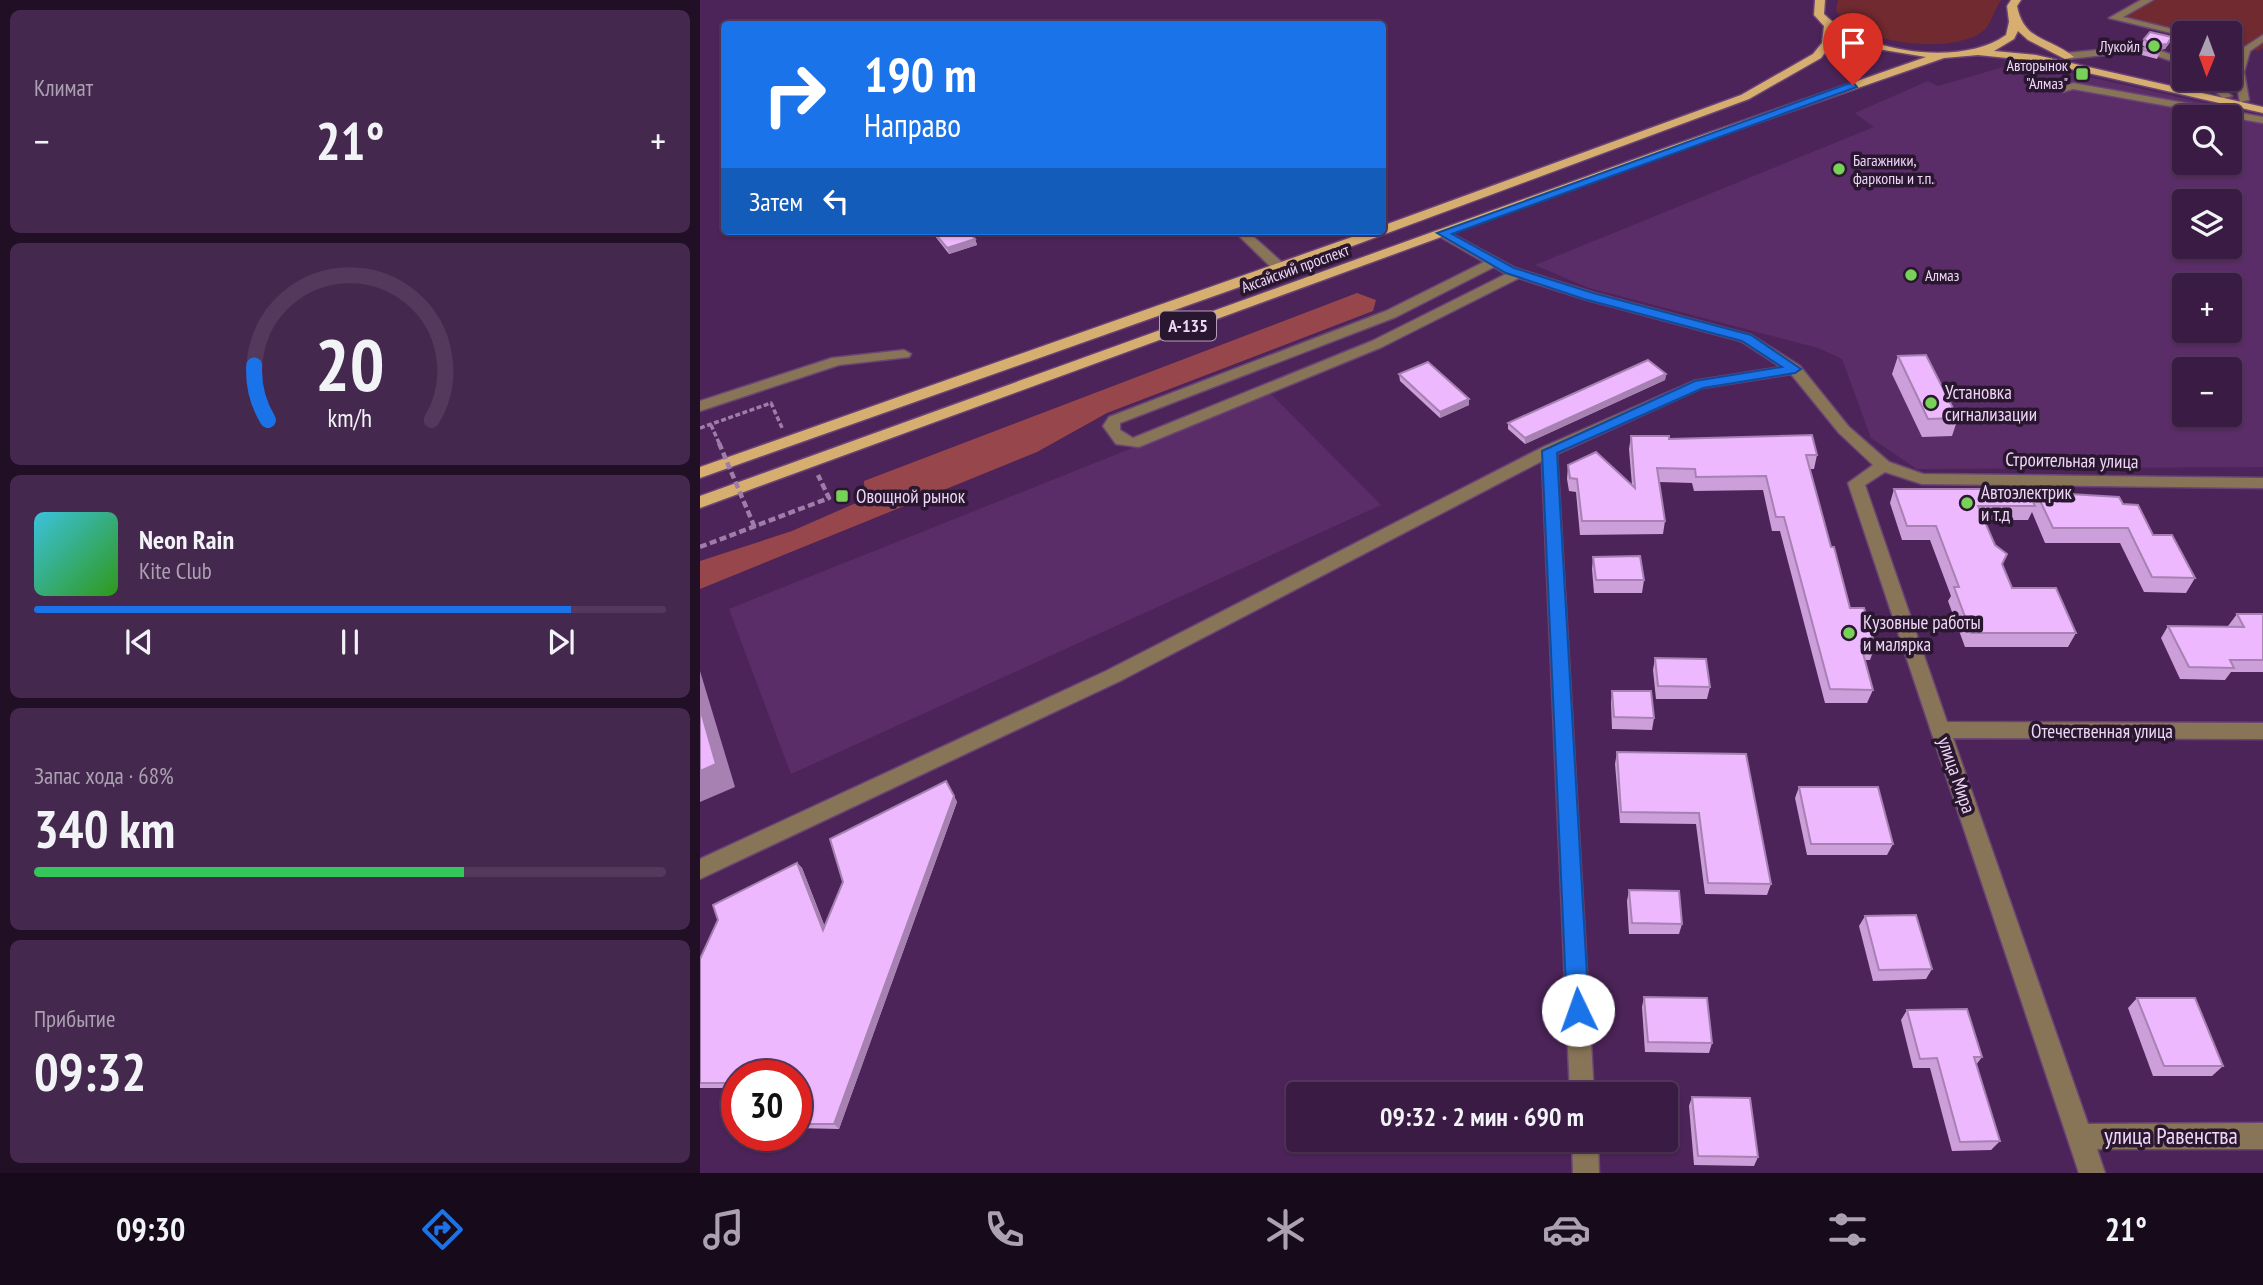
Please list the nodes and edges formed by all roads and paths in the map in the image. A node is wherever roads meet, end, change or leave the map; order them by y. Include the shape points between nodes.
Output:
1 (1820, 0) edge
2 (2016, 0) edge
3 (2148, 0) edge
4 (2015, 23) junction
5 (1829, 26) junction
6 (2172, 30) edge
7 (2263, 38) edge
8 (2243, 47) junction
9 (2138, 49) edge
10 (2263, 50) edge
11 (1975, 52) junction
12 (2161, 54) edge
13 (1942, 55) junction
14 (2067, 56) junction
15 (2172, 58) edge
16 (2063, 89) dead end
17 (2221, 91) edge
18 (2227, 96) junction
19 (2244, 100) junction
20 (2263, 104) edge
21 (2263, 110) edge
22 (2263, 120) edge
23 (1386, 229) edge
24 (1443, 233) junction
25 (1244, 235) edge
26 (1370, 235) edge
27 (1494, 262) junction
28 (1280, 268) junction
29 (1518, 273) junction
30 (904, 354) dead end
31 (1795, 369) junction
32 (700, 405) edge
33 (711, 425) junction
34 (700, 428) edge
35 (789, 442) junction
36 (1549, 451) junction
37 (811, 462) junction
38 (1883, 466) junction
39 (700, 473) edge
40 (2263, 483) edge
41 (700, 502) edge
42 (755, 528) junction
43 (700, 547) edge
44 (1941, 730) junction
45 (2263, 731) edge
46 (700, 869) edge
47 (1581, 1082) edge
48 (2263, 1136) edge
49 (2080, 1137) junction
50 (1585, 1152) edge
51 (1586, 1173) edge
52 (2092, 1173) edge

1 - 5 main road via 1819,15
2 - 4 main road via 2012,6
3 - 6 street via 2114,18
4 - 11 main road via 2011,37
4 - 14 main road via 2032,38
5 - 13 main road via 1851,39 1891,50
5 - 23 main road, Аксайский проспект / А-135 via 1828,43 1816,56 1745,97
7 - 8 street
8 - 10 street
8 - 19 street via 2239,72
9 - 14 street
11 - 13 main road
11 - 21 main road via 2036,58
12 - 15 street
13 - 24 main road, Аксайский проспект / А-135
14 - 18 main road
16 - 22 street via 2073,86
17 - 18 street
18 - 19 main road
19 - 20 main road
24 - 27 street
24 - 37 main road, Аксайский проспект / А-135
25 - 28 street
26 - 28 main road, Аксайский проспект / А-135
27 - 29 street
27 - 29 street via 1391,314 1114,420 1114,435 1133,443 1398,335
28 - 35 main road, Аксайский проспект / А-135
29 - 31 street via 1746,338
30 - 32 street via 837,360
31 - 36 street via 1699,384
31 - 38 street via 1827,411
33 - 34 path
33 - 35 path via 771,403
33 - 42 path, bridge
35 - 39 main road, Аксайский проспект / А-135
36 - 46 street via 1113,676
36 - 47 street
37 - 41 main road, Аксайский проспект / А-135
37 - 42 path via 829,498
38 - 40 street, Строительная улица via 1922,479
38 - 44 street, улица Мира via 1856,483
42 - 43 path
44 - 45 street, Отечественная улица
44 - 49 street, улица Мира
48 - 49 street, улица Равенства
49 - 52 street, улица Мира
50 - 51 street

